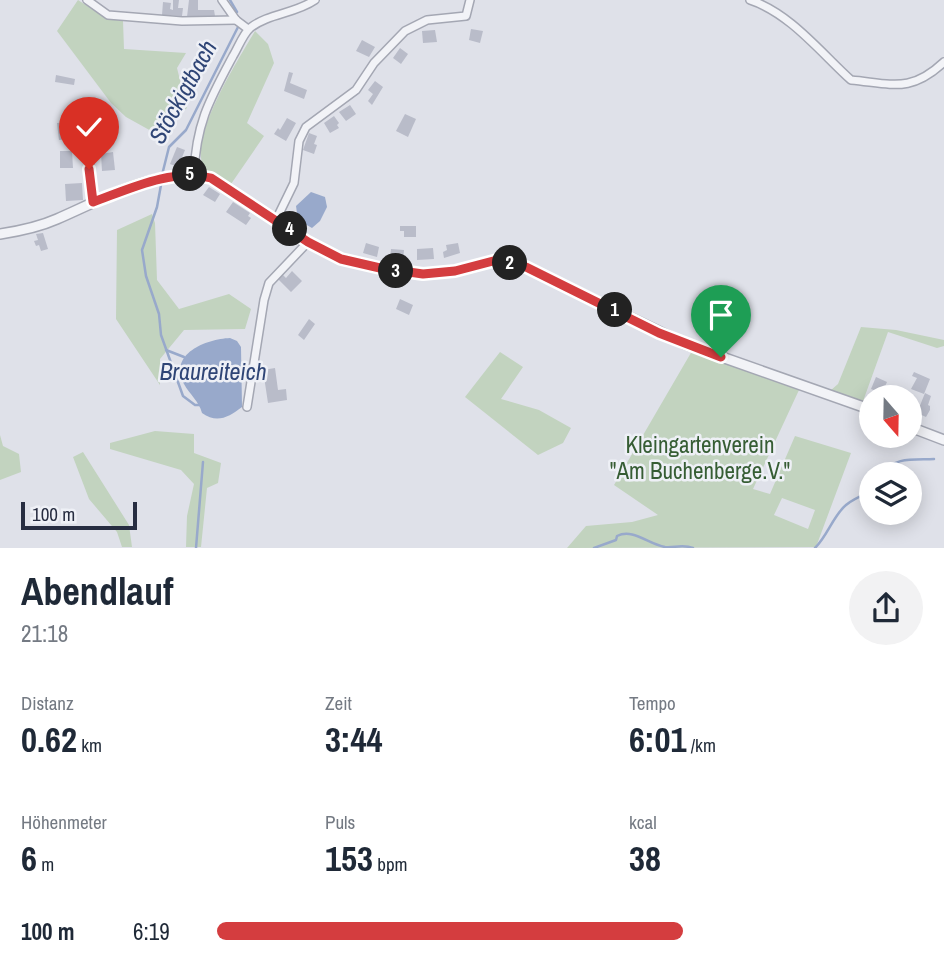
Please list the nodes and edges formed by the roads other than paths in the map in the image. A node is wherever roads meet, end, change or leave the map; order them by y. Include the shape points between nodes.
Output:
1 (87, 0) edge
2 (222, 0) edge
3 (314, 0) edge
4 (470, 0) edge
5 (750, 0) edge
6 (236, 20) junction
7 (248, 29) junction
8 (944, 62) edge
9 (86, 123) dead end
10 (194, 174) junction
11 (93, 202) junction
12 (276, 220) junction
13 (0, 234) edge
14 (308, 242) junction
15 (859, 405) edge
16 (247, 407) dead end
17 (922, 431) edge
18 (944, 440) edge

1 - 6 street via 108,15
2 - 6 street
3 - 7 street
4 - 12 street via 466,16 427,20 405,31 356,90 306,127 299,141 295,183
5 - 8 street via 801,32 851,80 911,84
6 - 7 street
7 - 10 street via 205,107
9 - 11 street
10 - 11 street via 142,184
10 - 12 street via 211,178
11 - 13 street via 57,219
12 - 14 street
14 - 15 street via 341,259 423,274 497,260 526,267 685,344
14 - 16 street via 269,283
17 - 18 street

